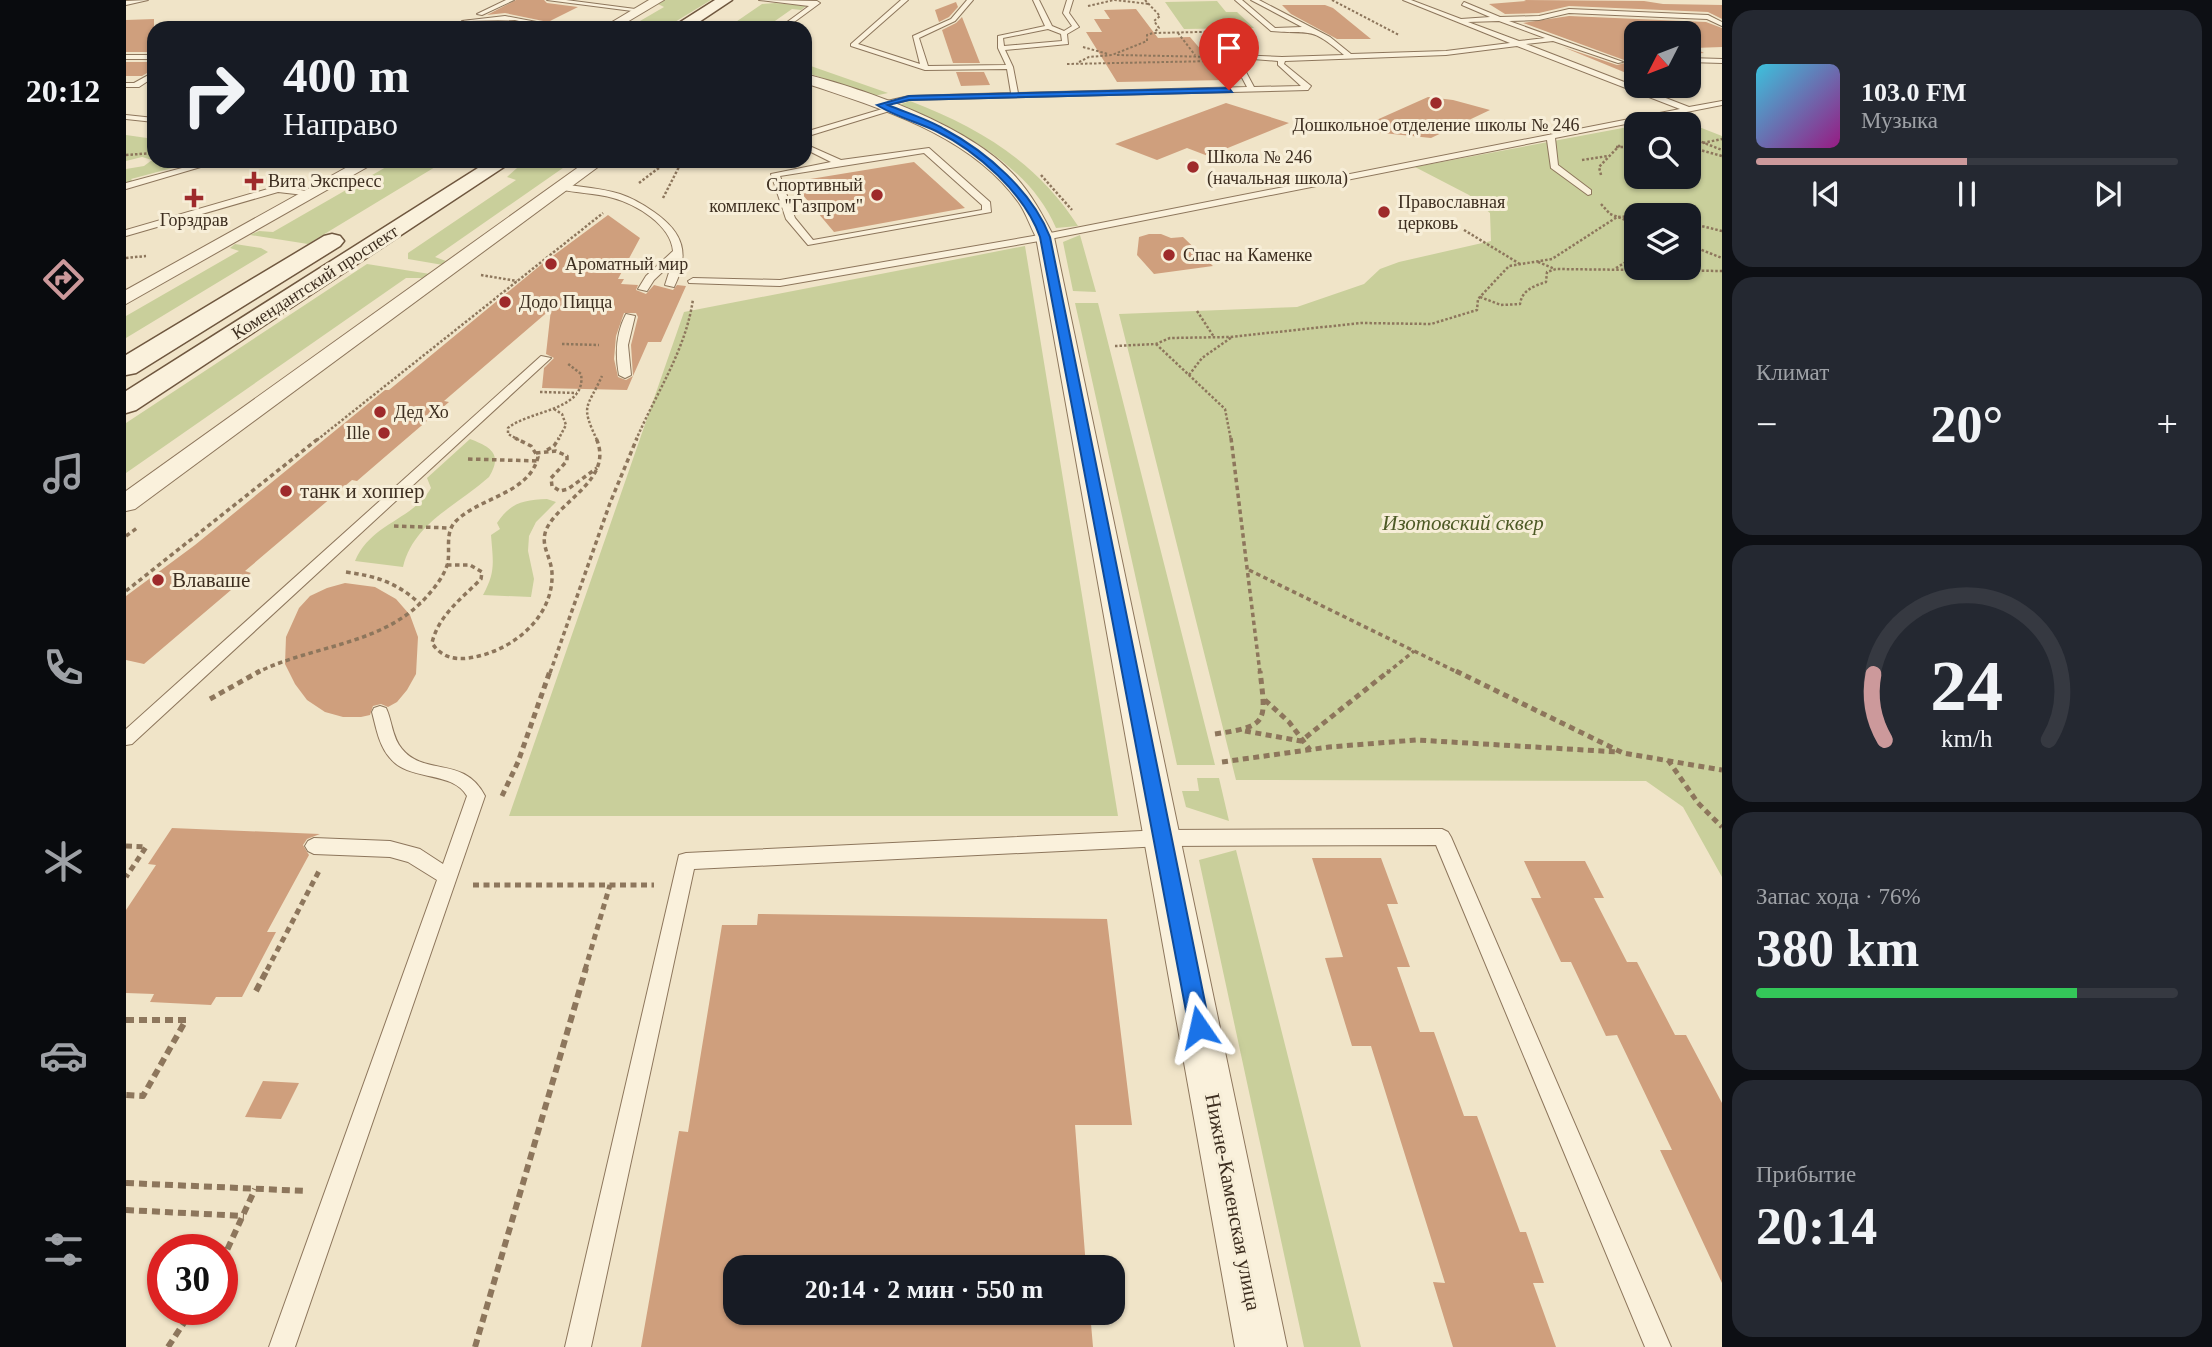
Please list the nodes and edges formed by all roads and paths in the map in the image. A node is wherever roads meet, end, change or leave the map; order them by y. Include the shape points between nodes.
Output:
1 (145, 0) edge
2 (511, 0) edge
3 (538, 0) edge
4 (550, 0) edge
5 (613, 0) edge
6 (658, 0) edge
7 (762, 0) edge
8 (822, 0) edge
9 (905, 0) edge
10 (970, 0) edge
11 (1036, 0) edge
12 (1070, 0) edge
13 (1114, 0) edge
14 (1145, 0) edge
15 (1238, 0) edge
16 (1254, 0) edge
17 (1332, 0) edge
18 (1406, 0) edge
19 (126, 2) edge
20 (1149, 4) junction
21 (1464, 4) dead end
22 (815, 5) junction
23 (600, 6) junction
24 (737, 7) edge
25 (640, 10) junction
26 (1070, 19) junction
27 (1498, 19) junction
28 (1456, 20) junction
29 (472, 21) edge
30 (482, 21) edge
31 (533, 21) edge
32 (621, 21) edge
33 (698, 21) edge
34 (792, 21) edge
35 (1722, 24) edge
36 (1049, 27) junction
37 (1309, 29) junction
38 (1273, 30) junction
39 (1177, 32) junction
40 (1064, 33) junction
41 (1153, 33) junction
42 (1552, 39) junction
43 (1066, 43) junction
44 (1516, 44) junction
45 (1001, 48) junction
46 (1426, 54) junction
47 (1112, 55) junction
48 (1195, 55) junction
49 (1348, 55) junction
50 (126, 57) edge
51 (147, 57) edge
52 (1282, 59) junction
53 (1236, 60) junction
54 (1701, 60) edge
55 (1722, 61) edge
56 (1119, 63) junction
57 (1567, 63) junction
58 (1076, 64) junction
59 (1062, 65) dead end
60 (1010, 66) junction
61 (925, 68) junction
62 (147, 78) edge
63 (812, 81) edge
64 (126, 85) edge
65 (1252, 90) junction
66 (1015, 95) junction
67 (1722, 103) edge
68 (886, 107) junction
69 (1687, 109) junction
70 (126, 117) edge
71 (147, 119) edge
72 (812, 133) edge
73 (1551, 137) junction
74 (1722, 139) edge
75 (1624, 142) edge
76 (1703, 143) joint
77 (1616, 147) junction
78 (1624, 147) edge
79 (812, 149) edge
80 (1701, 150) edge
81 (1722, 150) edge
82 (147, 152) edge
83 (126, 155) edge
84 (1722, 156) edge
85 (840, 163) junction
86 (192, 168) edge
87 (358, 168) edge
88 (492, 168) edge
89 (588, 168) edge
90 (659, 168) edge
91 (678, 168) edge
92 (810, 168) edge
93 (812, 168) edge
94 (126, 186) edge
95 (561, 187) junction
96 (1588, 192) junction
97 (313, 193) junction
98 (623, 198) junction
99 (658, 207) dead end
100 (1617, 217) junction
101 (1624, 217) edge
102 (1624, 220) edge
103 (1701, 226) edge
104 (348, 230) dead end
105 (1464, 230) dead end
106 (1722, 231) edge
107 (126, 233) edge
108 (1045, 237) junction
109 (1701, 250) edge
110 (677, 252) junction
111 (1722, 258) edge
112 (1537, 262) junction
113 (1624, 263) edge
114 (1521, 264) junction
115 (1615, 268) junction
116 (1556, 270) junction
117 (1722, 271) edge
118 (476, 275) dead end
119 (518, 281) junction
120 (693, 281) joint
121 (670, 285) dead end
122 (643, 289) dead end
123 (1480, 297) junction
124 (126, 298) edge
125 (1197, 311) dead end
126 (630, 316) dead end
127 (1233, 337) junction
128 (1215, 338) junction
129 (1156, 344) junction
130 (581, 345) dead end
131 (597, 345) dead end
132 (1115, 346) dead end
133 (545, 358) joint
134 (605, 366) dead end
135 (126, 367) edge
136 (625, 375) dead end
137 (1189, 375) junction
138 (126, 404) edge
139 (553, 409) junction
140 (555, 448) junction
141 (536, 453) junction
142 (435, 458) junction
143 (537, 461) junction
144 (598, 468) junction
145 (126, 503) edge
146 (361, 525) junction
147 (449, 528) junction
148 (447, 565) junction
149 (1249, 570) junction
150 (307, 574) junction
151 (126, 591) edge
152 (420, 604) junction
153 (1414, 650) junction
154 (1264, 699) junction
155 (205, 703) dead end
156 (380, 712) dead end
157 (1241, 730) junction
158 (1215, 734) dead end
159 (126, 739) edge
160 (1301, 741) junction
161 (1310, 750) junction
162 (1623, 753) junction
163 (1668, 760) junction
164 (1222, 762) dead end
165 (1722, 770) edge
166 (501, 797) dead end
167 (1722, 827) edge
168 (1163, 838) junction
169 (126, 846) edge
170 (323, 846) joint
171 (126, 877) edge
172 (446, 881) junction
173 (610, 885) junction
174 (682, 885) junction
175 (256, 991) dead end
176 (126, 1020) edge
177 (126, 1095) edge
178 (126, 1183) edge
179 (255, 1189) junction
180 (307, 1191) dead end
181 (126, 1210) edge
182 (244, 1216) junction
183 (235, 1234) edge
184 (182, 1325) edge
185 (168, 1347) edge
186 (282, 1347) edge
187 (475, 1347) edge
188 (578, 1347) edge
189 (1261, 1347) edge
190 (1658, 1347) edge

1 - 19 lane
2 - 29 lane
3 - 4 lane
4 - 23 lane
5 - 23 lane
6 - 25 street
7 - 22 lane
8 - 22 lane
9 - 61 lane via 853,45
10 - 61 lane via 953,20 915,37
11 - 36 lane
12 - 26 lane via 1066,13
13 - 20 path
13 - 26 path via 1085,7 1092,18
14 - 20 path
15 - 38 lane
16 - 37 lane
17 - 46 path via 1345,3
18 - 28 lane
20 - 41 path via 1160,16 1154,21 1159,28
21 - 27 lane
22 - 34 lane
23 - 25 lane
24 - 33 main road
25 - 32 street
26 - 40 lane via 1076,27
27 - 28 lane
27 - 35 lane via 1539,18 1569,11 1708,17
27 - 42 lane
28 - 44 lane
30 - 31 lane via 504,16
36 - 40 lane
36 - 45 lane via 1000,37
37 - 38 lane
37 - 49 lane
38 - 39 path
39 - 41 path
39 - 48 path
40 - 43 lane
41 - 47 path via 1147,34 1147,41
42 - 44 lane
42 - 57 lane via 1624,62
43 - 45 lane
43 - 47 path
44 - 46 lane
44 - 57 lane
45 - 60 lane
46 - 49 lane
47 - 48 path
47 - 56 path
47 - 58 path via 1089,57
48 - 53 path
49 - 52 lane
50 - 51 lane
52 - 53 lane via 1239,56
52 - 65 lane via 1280,64 1308,88
53 - 56 path
53 - 65 lane
54 - 55 lane
56 - 58 path
57 - 69 lane
58 - 59 path
60 - 61 lane
60 - 66 lane
62 - 64 lane
63 - 68 street, Нижне-Каменская улица
65 - 66 lane
66 - 68 lane via 909,98
67 - 69 lane
68 - 72 lane
68 - 108 street, Нижне-Каменская улица via 968,147 1001,174 1037,217
69 - 73 lane
70 - 71 lane
73 - 96 lane via 1554,166
73 - 108 lane
74 - 76 path
75 - 77 path
76 - 81 path
77 - 78 path
77 - 96 path via 1599,167 1604,186
79 - 85 lane
80 - 84 path
82 - 83 path
85 - 92 lane via 926,150 987,204 986,212 810,243 791,219 775,174
85 - 93 lane
86 - 94 lane
87 - 97 street
88 - 138 main road, Комендантский проспект
89 - 95 street
90 - 98 path
91 - 99 path
95 - 98 lane
95 - 145 street
96 - 100 path
97 - 107 lane via 278,189
97 - 124 street
98 - 110 lane via 674,233
98 - 119 path
100 - 101 path
100 - 102 path
100 - 112 path via 1552,259
103 - 106 path
104 - 135 main road, Комендантский проспект
105 - 114 path
108 - 120 lane via 780,283
108 - 168 street, Нижне-Каменская улица
109 - 111 path
110 - 121 lane
110 - 122 lane
112 - 114 path
112 - 116 path
113 - 115 path
114 - 123 path via 1509,266
115 - 116 path
115 - 117 path
116 - 123 path via 1547,272 1546,282 1531,287 1520,304 1501,305
118 - 119 path
119 - 151 path
120 - 166 path via 689,327 653,398 610,503
123 - 127 path via 1477,310 1431,324 1361,323
125 - 128 path
126 - 136 lane via 621,341
127 - 128 path
127 - 137 path via 1207,353
128 - 129 path via 1170,338
129 - 132 path
129 - 137 path
130 - 131 path
133 - 139 path via 575,366 582,375 578,393
133 - 142 lane
134 - 144 path via 586,409 600,447
137 - 149 path via 1225,409
139 - 140 path via 562,414 566,425
139 - 141 path via 523,418 509,428 508,434 532,446
140 - 141 path
140 - 144 path via 567,461 551,478 554,489 568,489
141 - 143 path
142 - 143 path
142 - 146 lane
143 - 147 path via 534,471 520,483
144 - 148 path via 544,533 543,545 552,570 550,592 540,614 517,639 490,653 463,659 436,651 432,643 435,629 481,579 482,572 465,564
146 - 147 path
146 - 150 lane
147 - 148 path
148 - 152 path
149 - 153 path
149 - 154 path
150 - 152 path via 345,571 377,575 403,587
150 - 159 lane
152 - 155 path via 377,632 289,659 248,676
153 - 160 path
153 - 162 path
154 - 157 path via 1263,718
154 - 160 path
156 - 172 lane via 395,753 405,762 473,787 476,796
157 - 158 path
157 - 160 path
160 - 161 path
161 - 162 path via 1416,740
161 - 164 path
162 - 163 path
163 - 165 path
163 - 167 path via 1698,803
168 - 174 lane via 686,860
168 - 189 street, Нижне-Каменская улица
168 - 190 lane via 1442,837
169 - 171 path via 146,847
170 - 172 lane via 390,849 413,855
170 - 175 path
172 - 173 path
172 - 186 lane
173 - 174 path
173 - 187 path
174 - 188 lane
176 - 177 path via 186,1020 143,1096
178 - 179 path
179 - 180 path
179 - 182 path
181 - 182 path
182 - 183 path
184 - 185 path

